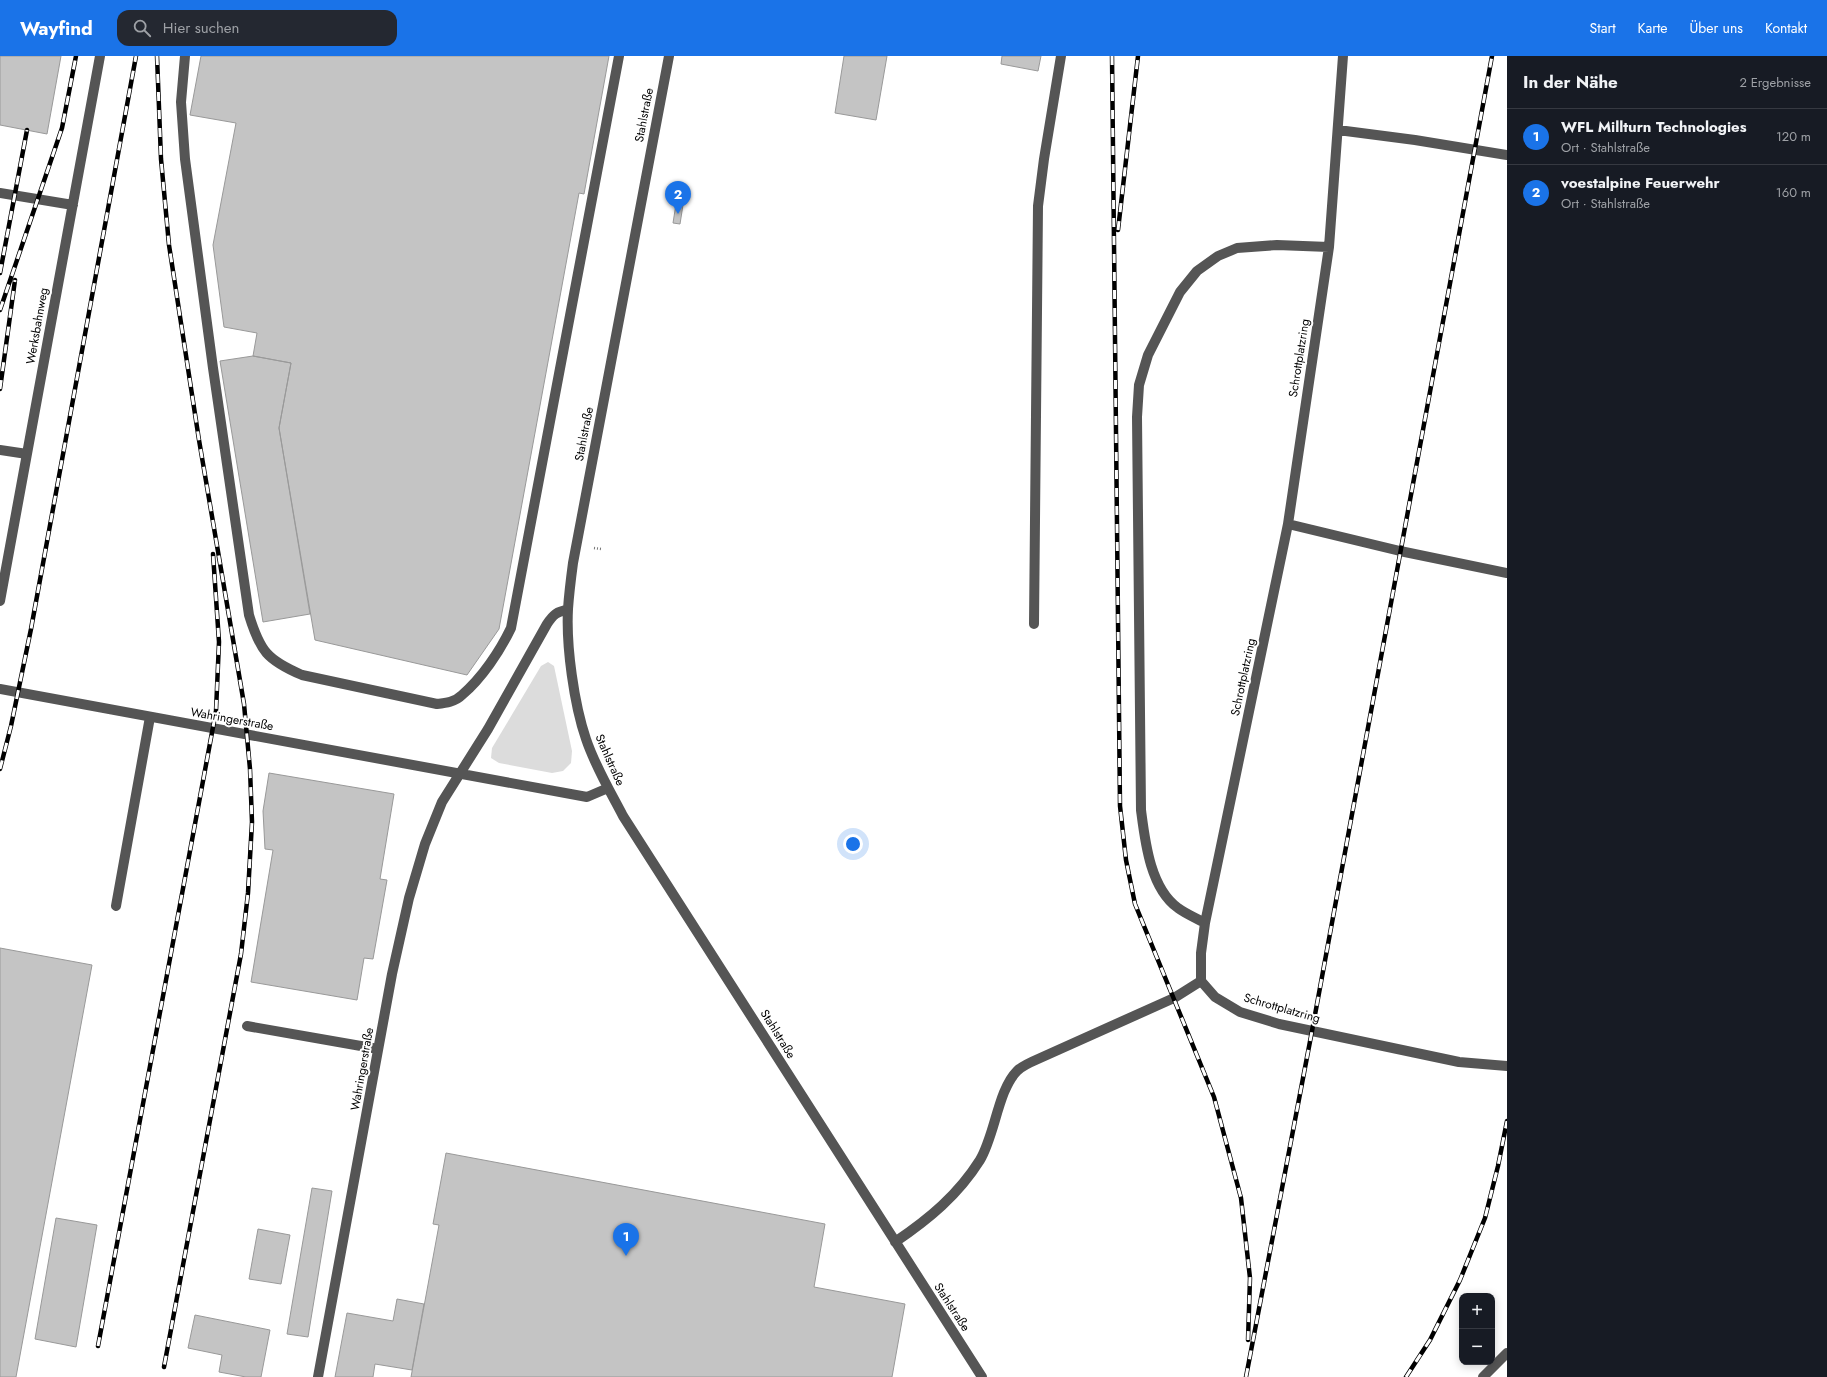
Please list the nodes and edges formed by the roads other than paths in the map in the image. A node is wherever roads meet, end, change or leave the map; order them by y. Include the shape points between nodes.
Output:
1 (100, 56) edge
2 (185, 56) edge
3 (619, 56) edge
4 (669, 56) edge
5 (1061, 56) edge
6 (1343, 56) edge
7 (1338, 130) junction
8 (1507, 155) edge
9 (0, 193) edge
10 (73, 205) junction
11 (1329, 247) junction
12 (0, 450) edge
13 (27, 454) junction
14 (1288, 524) junction
15 (1507, 572) edge
16 (0, 601) edge
17 (568, 610) junction
18 (1034, 624) dead end
19 (0, 689) edge
20 (150, 717) junction
21 (460, 774) junction
22 (608, 788) junction
23 (116, 906) dead end
24 (1205, 923) junction
25 (1201, 981) junction
26 (247, 1026) dead end
27 (378, 1049) junction
28 (1507, 1066) edge
29 (895, 1242) junction
30 (1507, 1353) edge
31 (318, 1377) edge
32 (982, 1377) edge
33 (1483, 1377) edge

1 - 10 street, Werksbahnweg
2 - 3 street via 181,102 185,159 246,599 256,637 266,654 281,666 302,675 437,704 450,702 462,696 487,667 511,628
4 - 17 street, Stahlstraße via 577,544
5 - 18 street via 1038,206
6 - 7 street, Schrottplatzring
7 - 8 street
7 - 11 street, Schrottplatzring
9 - 10 street
10 - 13 street, Werksbahnweg
11 - 14 street, Schrottplatzring
11 - 24 street via 1277,245 1237,248 1218,256 1197,271 1180,292 1162,327 1148,355 1139,385 1137,417 1141,810 1147,851 1155,876 1177,908
12 - 13 street
13 - 16 street, Werksbahnweg
14 - 15 street via 1400,551
14 - 24 street, Schrottplatzring
17 - 21 street, Wahringerstraße via 553,614
17 - 22 street, Stahlstraße via 570,660 576,702 586,739
19 - 20 street, Wahringerstraße
20 - 21 street, Wahringerstraße
20 - 23 street
21 - 22 street, Wahringerstraße via 587,797
21 - 27 street, Wahringerstraße via 440,809 425,844 411,891
22 - 29 street, Stahlstraße via 627,822
24 - 25 street, Schrottplatzring
25 - 28 street, Schrottplatzring via 1215,997 1240,1012 1279,1024 1459,1062
25 - 29 street via 1174,998 1018,1070 1009,1081 991,1137 980,1160 960,1188 930,1218
26 - 27 street
27 - 31 street, Wahringerstraße
29 - 32 street, Stahlstraße
30 - 33 street

